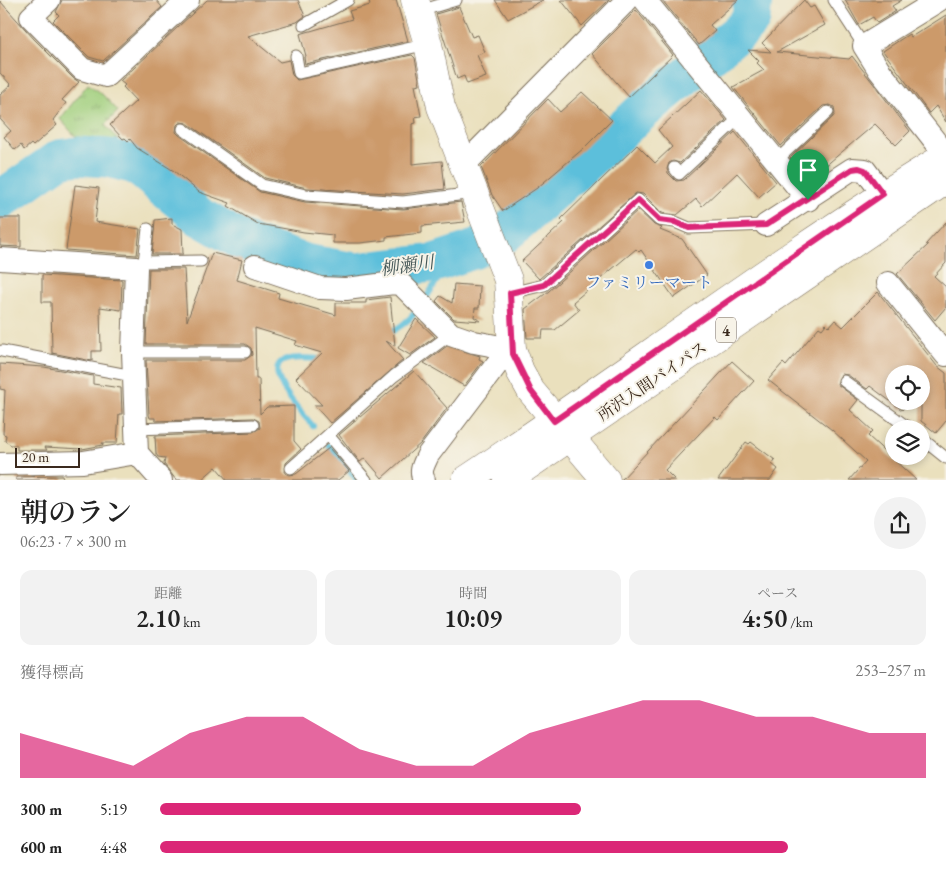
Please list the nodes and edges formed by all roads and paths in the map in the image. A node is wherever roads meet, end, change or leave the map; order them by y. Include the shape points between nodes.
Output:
1 (49, 0) edge
2 (188, 0) edge
3 (348, 0) edge
4 (456, 0) edge
5 (628, 0) edge
6 (645, 0) edge
7 (834, 0) edge
8 (940, 0) edge
9 (418, 6) edge
10 (304, 25) dead end
11 (428, 44) junction
12 (864, 46) junction
13 (296, 56) dead end
14 (828, 112) dead end
15 (740, 117) junction
16 (182, 129) dead end
17 (946, 155) edge
18 (776, 161) junction
19 (464, 165) junction
20 (674, 168) dead end
21 (946, 180) edge
22 (474, 193) junction
23 (883, 194) junction
24 (808, 200) junction
25 (766, 225) joint
26 (148, 230) dead end
27 (0, 259) edge
28 (201, 261) dead end
29 (140, 265) junction
30 (255, 266) dead end
31 (888, 283) dead end
32 (510, 293) junction
33 (451, 334) junction
34 (2, 351) dead end
35 (513, 351) junction
36 (133, 352) junction
37 (245, 352) dead end
38 (946, 355) edge
39 (133, 376) junction
40 (844, 381) dead end
41 (900, 420) edge
42 (253, 425) dead end
43 (136, 429) junction
44 (562, 429) junction
45 (328, 435) junction
46 (930, 445) edge
47 (137, 453) junction
48 (946, 458) edge
49 (291, 468) dead end
50 (12, 469) edge
51 (421, 479) edge
52 (161, 480) edge
53 (366, 480) edge
54 (466, 480) edge
55 (507, 480) edge
56 (606, 480) edge

1 - 2 street via 31,17 82,69 106,76
3 - 10 lane
4 - 9 lane
5 - 19 street
6 - 15 street
7 - 12 lane
8 - 12 street
9 - 11 main road
11 - 13 lane via 299,73
11 - 19 main road via 440,107
12 - 17 street
14 - 18 lane
15 - 18 street
15 - 20 lane via 679,174
16 - 22 lane via 262,185 297,193 403,202
17 - 23 main road, 所沢入間バイパス / 4
18 - 24 street
19 - 22 main road
21 - 44 main road, 所沢入間バイパス / 4
22 - 32 main road via 504,267
23 - 24 street via 865,170 859,168 852,169
23 - 44 main road, 所沢入間バイパス / 4
24 - 25 street
25 - 32 lane via 689,228 659,220 638,200 544,285
26 - 29 lane
27 - 29 street
28 - 29 lane
29 - 36 street
30 - 33 street via 320,288 402,285
31 - 38 street
32 - 35 main road
33 - 35 street
33 - 45 lane via 394,376
34 - 39 lane
35 - 44 main road via 531,391
35 - 51 street via 497,364 425,461
36 - 37 lane
36 - 39 street
39 - 43 street
40 - 41 lane
42 - 43 lane
43 - 47 street
44 - 54 main road, 所沢入間バイパス / 4
44 - 55 main road, 所沢入間バイパス / 4
44 - 56 main road
45 - 49 lane
45 - 53 lane
46 - 48 lane
47 - 50 street
47 - 52 street

